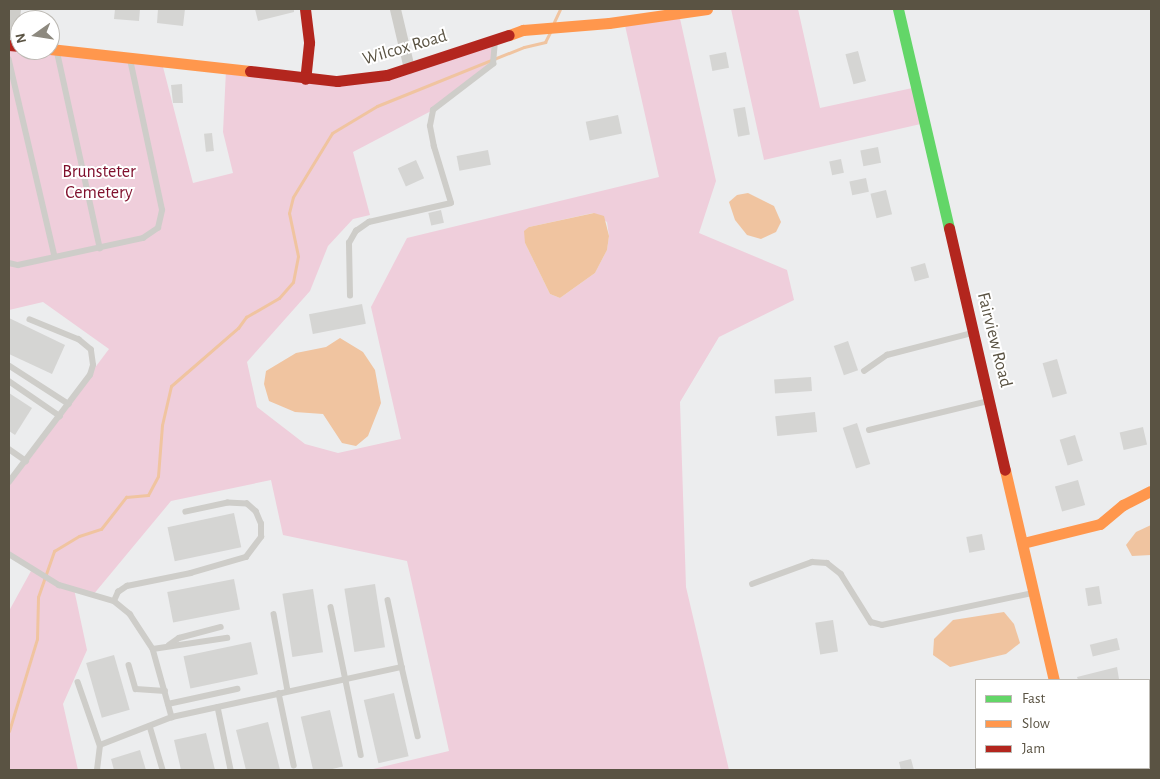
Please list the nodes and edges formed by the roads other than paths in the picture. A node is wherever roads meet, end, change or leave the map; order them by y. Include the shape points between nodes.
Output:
1 (305, 9) edge
2 (395, 9) edge
3 (707, 9) edge
4 (898, 9) edge
5 (649, 13) edge
6 (633, 14) edge
7 (495, 37) junction
8 (60, 50) edge
9 (9, 59) edge
10 (130, 59) junction
11 (57, 60) edge
12 (409, 68) junction
13 (304, 79) junction
14 (100, 248) junction
15 (55, 257) junction
16 (9, 262) edge
17 (350, 296) dead end
18 (30, 320) dead end
19 (974, 333) junction
20 (10, 366) dead end
21 (864, 371) dead end
22 (9, 381) edge
23 (991, 401) junction
24 (69, 404) junction
25 (60, 416) junction
26 (869, 430) dead end
27 (9, 449) edge
28 (26, 461) junction
29 (9, 482) edge
30 (1151, 491) edge
31 (186, 512) dead end
32 (1023, 543) junction
33 (9, 554) edge
34 (752, 584) dead end
35 (1034, 593) junction
36 (388, 600) dead end
37 (114, 601) junction
38 (331, 607) dead end
39 (274, 614) dead end
40 (221, 627) dead end
41 (226, 638) dead end
42 (168, 645) junction
43 (153, 649) junction
44 (129, 665) dead end
45 (402, 667) junction
46 (344, 679) junction
47 (1054, 679) edge
48 (78, 682) dead end
49 (237, 689) dead end
50 (164, 691) junction
51 (288, 691) junction
52 (279, 693) junction
53 (168, 704) junction
54 (218, 707) junction
55 (172, 717) junction
56 (150, 726) junction
57 (418, 736) dead end
58 (100, 745) junction
59 (361, 754) dead end
60 (294, 765) dead end
61 (97, 770) edge
62 (163, 770) edge
63 (231, 770) edge

1 - 13 street via 309,33
2 - 12 street
3 - 5 street, Wilcox Road
4 - 19 street, Fairview Road
5 - 6 street, Wilcox Road
6 - 7 street, Wilcox Road
7 - 12 street, Wilcox Road
7 - 17 lane via 493,64 433,110 432,140 451,203 369,222 356,231 349,243
8 - 10 street, Wilcox Road
9 - 15 lane
10 - 13 street, Wilcox Road
10 - 14 lane via 162,220 158,228 143,238
11 - 14 lane
12 - 13 street, Wilcox Road via 365,79
14 - 15 lane
15 - 16 lane via 18,265
18 - 24 lane via 79,340 94,358 90,375
19 - 21 lane via 887,355
19 - 23 street, Fairview Road
20 - 24 lane
22 - 25 lane
23 - 26 lane
23 - 32 street, Fairview Road
24 - 25 lane
25 - 28 lane
27 - 28 lane
28 - 29 lane
30 - 32 street via 1123,506 1100,524
31 - 37 lane via 228,503 247,504 256,512 261,524 261,537 246,557 128,586 118,592
32 - 35 street, Fairview Road
33 - 37 lane via 59,585
34 - 35 lane via 812,562 827,563 841,574 871,622 882,625
35 - 47 street, Fairview Road
36 - 45 lane
37 - 43 lane via 130,614
38 - 46 lane
39 - 51 lane
40 - 42 lane via 179,638
41 - 42 lane via 182,646
42 - 43 lane
43 - 50 lane
44 - 50 lane via 136,688
45 - 46 lane
45 - 57 lane
46 - 51 lane
46 - 59 lane
48 - 58 lane
49 - 53 lane
50 - 53 lane
51 - 52 lane
52 - 54 lane
52 - 60 lane
53 - 55 lane
54 - 55 lane
54 - 63 lane
55 - 56 lane
56 - 58 lane
56 - 62 lane
58 - 61 lane

